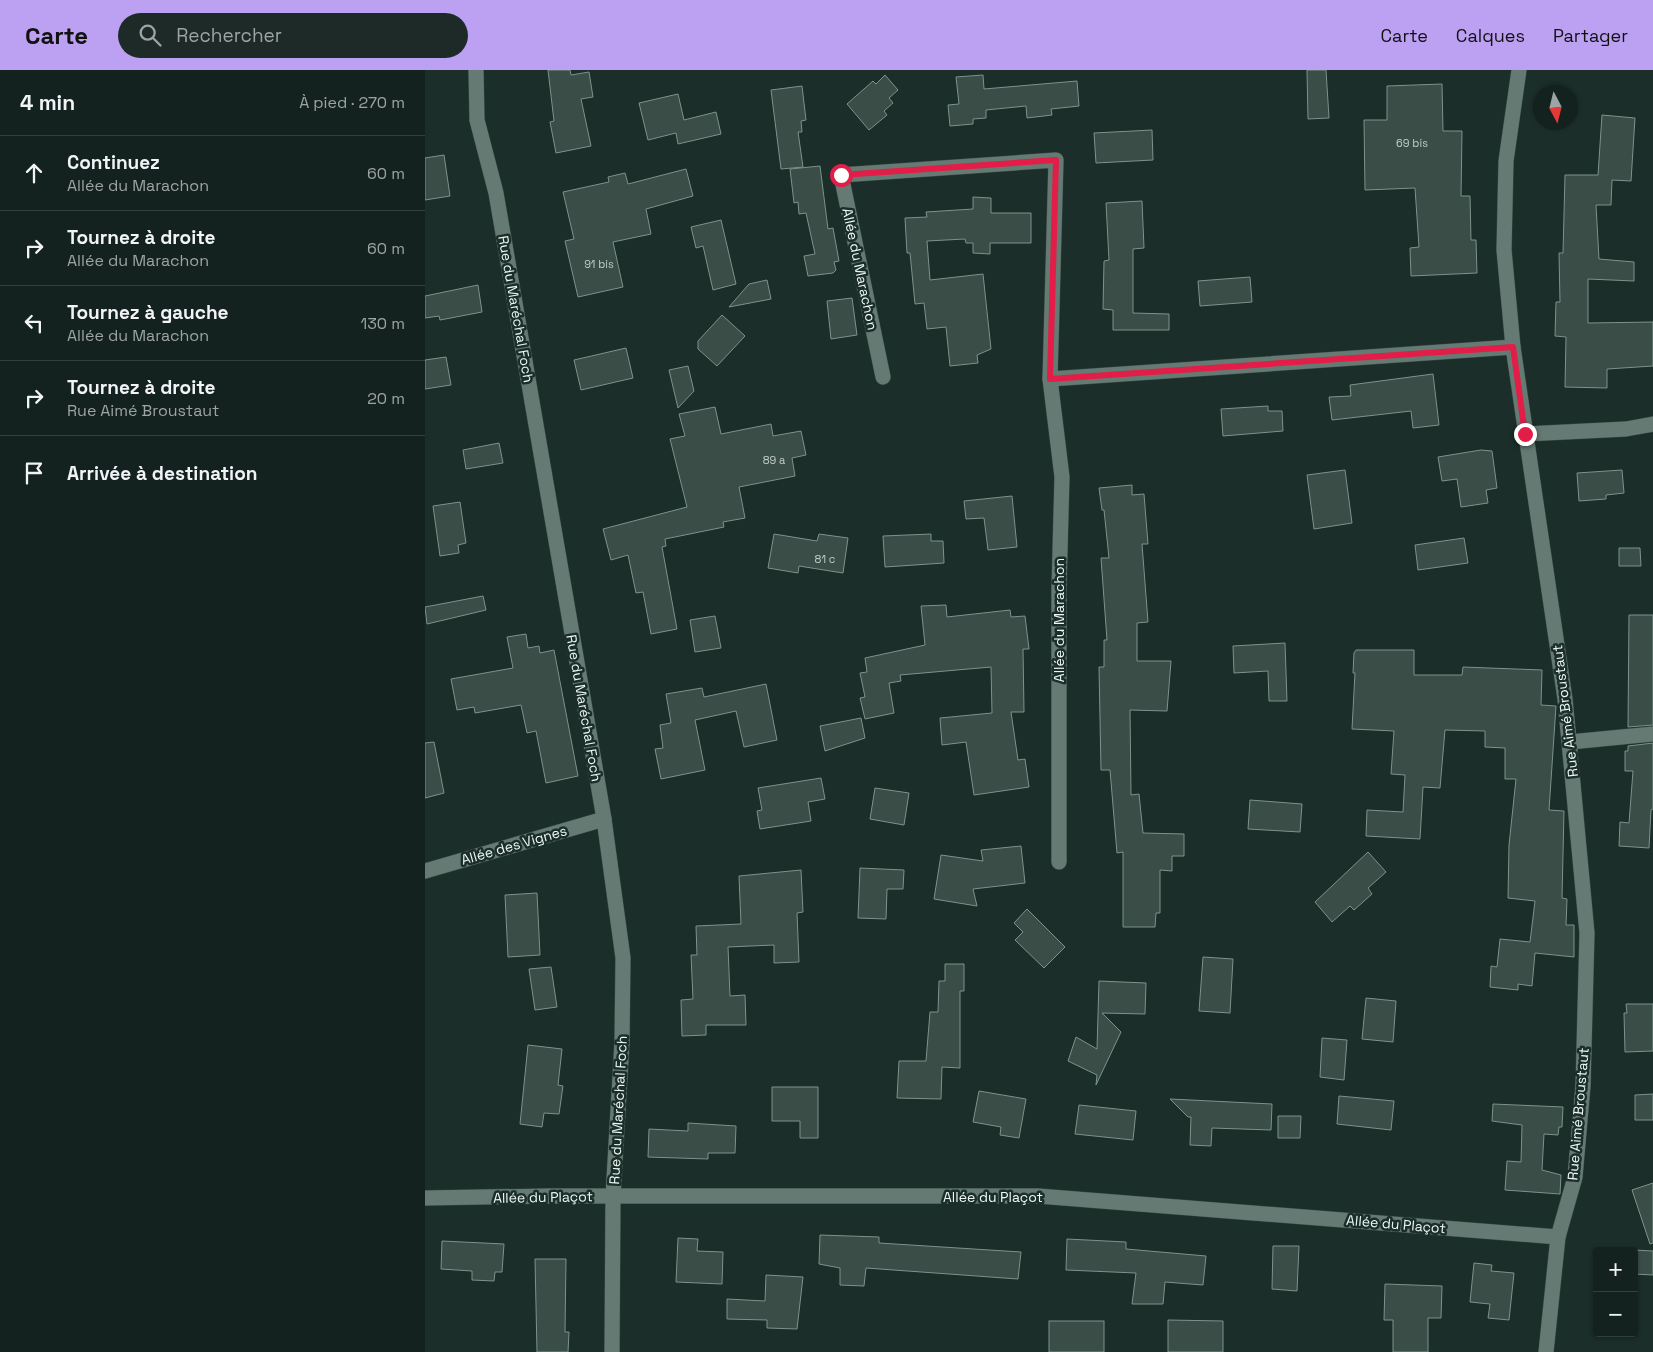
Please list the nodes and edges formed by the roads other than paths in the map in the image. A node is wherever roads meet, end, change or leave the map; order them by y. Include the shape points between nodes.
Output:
1 (476, 70) edge
2 (1519, 70) edge
3 (1513, 347) junction
4 (883, 377) dead end
5 (1050, 379) junction
6 (1653, 424) edge
7 (1525, 434) junction
8 (1653, 734) edge
9 (1569, 742) junction
10 (604, 818) junction
11 (1059, 862) dead end
12 (425, 871) edge
13 (613, 1196) junction
14 (425, 1198) edge
15 (1559, 1237) junction
16 (612, 1352) edge
17 (1546, 1352) edge

1 - 10 street, Rue du Maréchal Foch via 477,120 496,193
2 - 3 street, Rue Aimé Broustaut via 1506,161 1504,250
3 - 5 street
3 - 7 street, Rue Aimé Broustaut
4 - 5 street, Allée du Marachon via 841,175 1056,160
5 - 11 street, Allée du Marachon via 1062,477
6 - 7 street via 1626,429
7 - 9 street, Rue Aimé Broustaut
8 - 9 street
9 - 15 street, Rue Aimé Broustaut via 1587,943 1583,1086 1575,1177
10 - 12 street, Allée des Vignes
10 - 13 street, Rue du Maréchal Foch via 623,958 622,1042
13 - 14 street, Allée du Plaçot
13 - 15 street, Allée du Plaçot via 1038,1196
13 - 16 street, Rue du Maréchal Foch
15 - 17 street, Rue Aimé Broustaut

